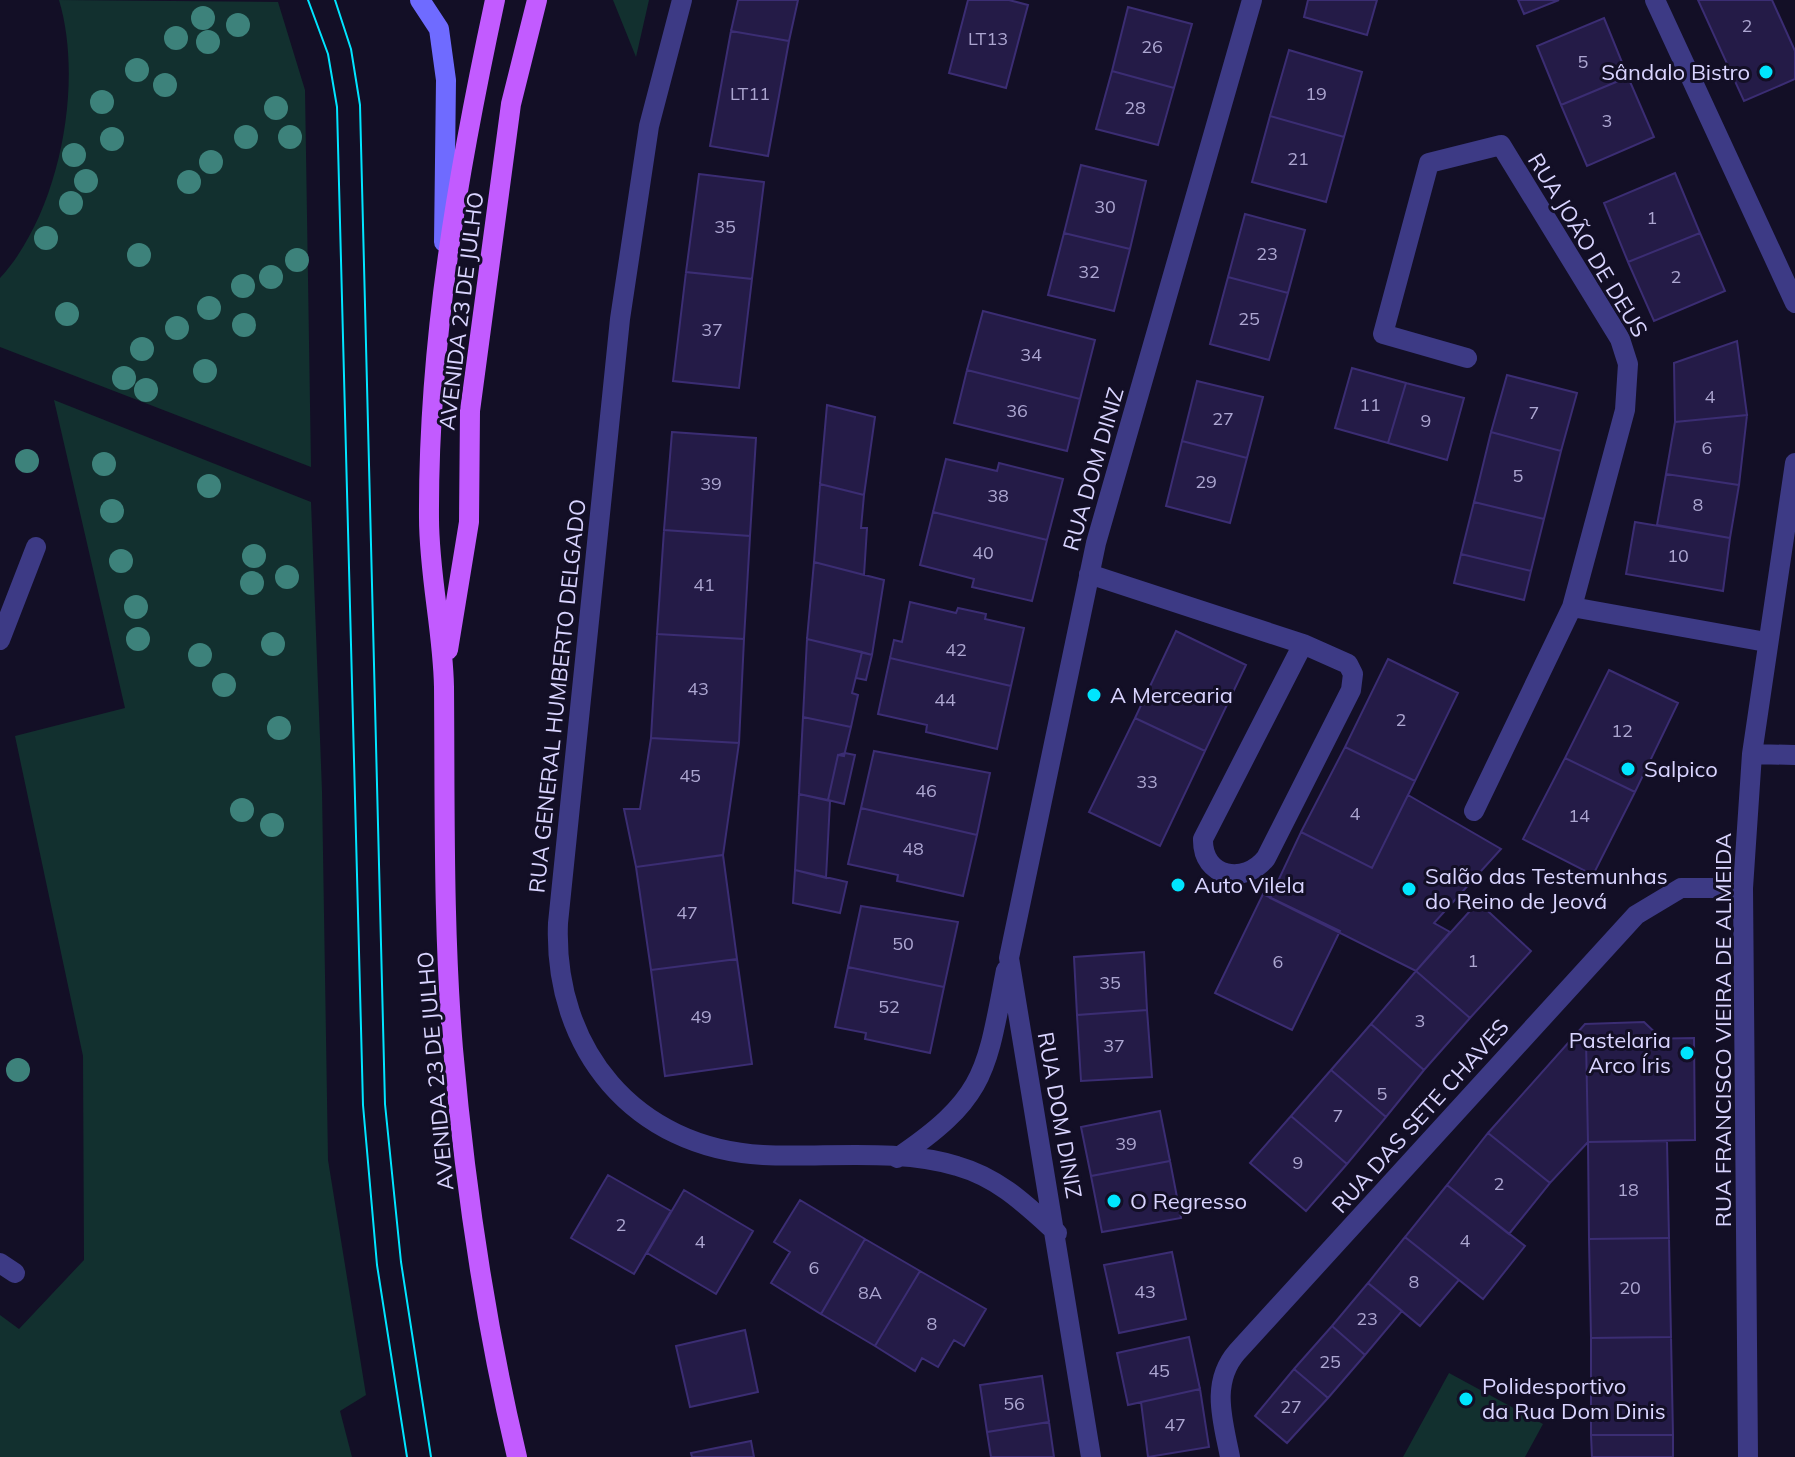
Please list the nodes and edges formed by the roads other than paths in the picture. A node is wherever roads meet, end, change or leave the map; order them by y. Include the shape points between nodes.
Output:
1 (420, 0) edge
2 (495, 0) edge
3 (537, 0) edge
4 (682, 0) edge
5 (1252, 0) edge
6 (1655, 0) edge
7 (443, 270) junction
8 (1795, 303) edge
9 (1467, 358) dead end
10 (1795, 463) edge
11 (36, 547) dead end
12 (1089, 574) junction
13 (1572, 607) junction
14 (0, 640) edge
15 (1766, 642) junction
16 (1303, 644) junction
17 (444, 677) junction
18 (1752, 754) junction
19 (1795, 755) edge
20 (1474, 811) dead end
21 (1743, 888) junction
22 (1009, 958) junction
23 (897, 1158) junction
24 (1057, 1233) junction
25 (517, 1457) edge
26 (1091, 1457) edge
27 (1230, 1457) edge
28 (1748, 1457) edge

1 - 7 street via 439,29 446,80
2 - 7 main road, AVENIDA 23 DE JULHO
3 - 17 main road, AVENIDA 23 DE JULHO via 511,104 470,411 469,522
4 - 23 street, RUA GENERAL HUMBERTO DELGADO via 649,126 620,319 558,923 560,973 588,1054 626,1104 648,1120 734,1151
5 - 12 street, RUA DOM DINIZ
6 - 8 street
7 - 17 main road, AVENIDA 23 DE JULHO via 431,393 429,523
9 - 13 street, RUA JOÃO DE DEUS via 1383,334 1429,163 1501,145 1620,339 1628,364 1625,410
10 - 15 street, RUA FRANCISCO VIEIRA DE ALMEIDA
11 - 14 street
12 - 16 street
12 - 22 street, RUA DOM DINIZ
13 - 15 street
13 - 20 street, RUA JOÃO DE DEUS
15 - 18 street, RUA FRANCISCO VIEIRA DE ALMEIDA
16 - 16 street via 1348,664 1351,690 1266,858 1242,876 1226,874 1211,867 1203,855 1203,839
17 - 25 main road, AVENIDA 23 DE JULHO via 445,903 453,1047 497,1375
18 - 19 street
18 - 21 street, RUA FRANCISCO VIEIRA DE ALMEIDA
21 - 27 street, RUA DAS SETE CHAVES via 1681,888 1636,915 1247,1341 1230,1360 1222,1380 1220,1401
21 - 28 street, RUA FRANCISCO VIEIRA DE ALMEIDA
22 - 23 street, RUA DOM DINIZ via 980,1079 945,1123
22 - 24 street, RUA DOM DINIZ
23 - 24 street, RUA DOM DINIZ via 954,1164 995,1180
24 - 26 street, RUA DOM DINIZ

